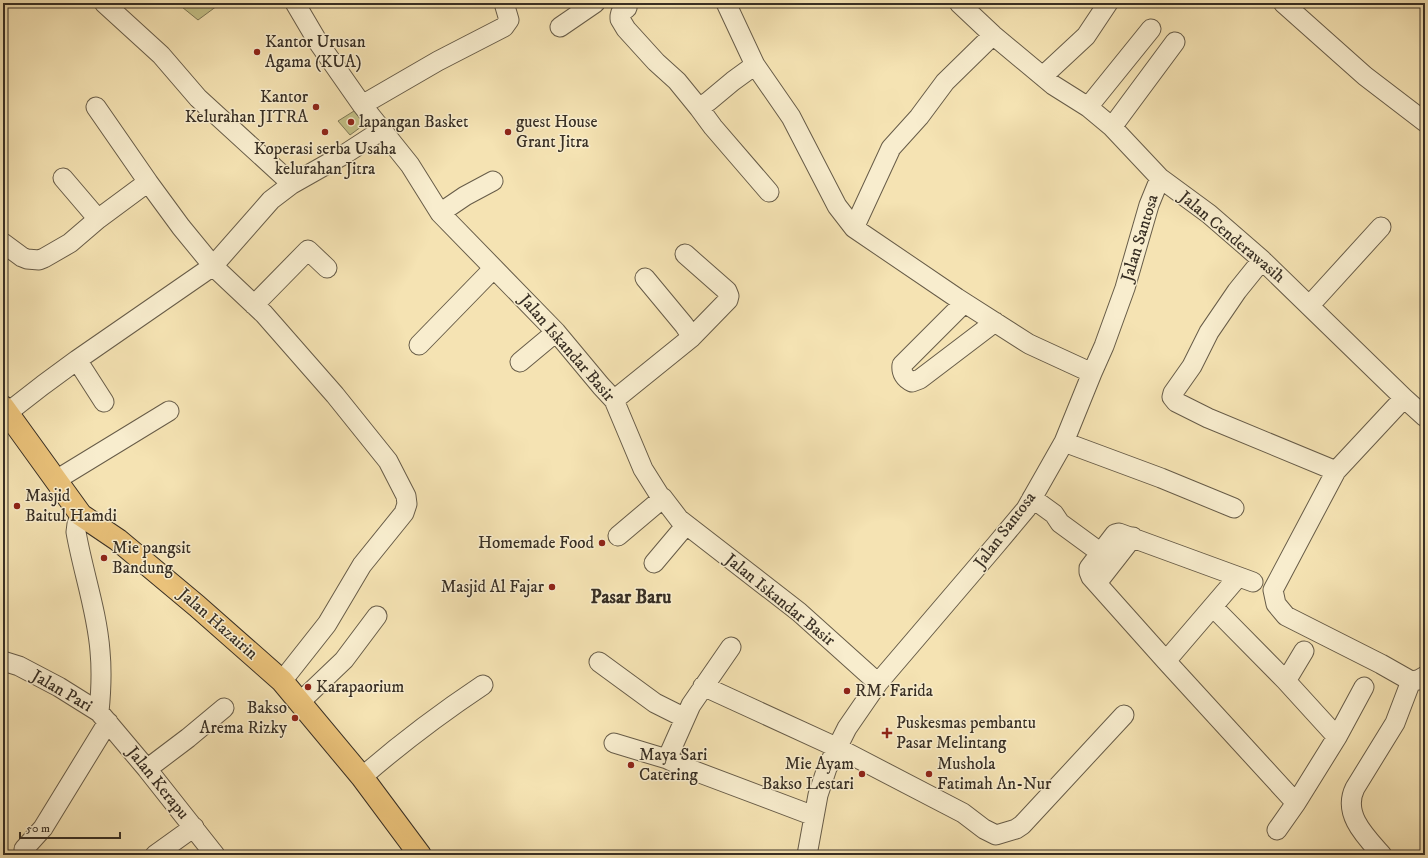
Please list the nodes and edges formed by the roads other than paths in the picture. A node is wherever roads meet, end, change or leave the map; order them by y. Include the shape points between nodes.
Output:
1 (104, 3) edge
2 (295, 3) edge
3 (504, 3) edge
4 (595, 3) edge
5 (726, 3) edge
6 (959, 3) edge
7 (1108, 3) edge
8 (1283, 3) edge
9 (627, 8) dead end
10 (560, 27) dead end
11 (1151, 29) dead end
12 (993, 35) junction
13 (1175, 42) dead end
14 (755, 65) junction
15 (1043, 76) junction
16 (362, 105) junction
17 (1088, 106) junction
18 (96, 107) dead end
19 (699, 108) junction
20 (1425, 122) edge
21 (1112, 127) junction
22 (382, 130) junction
23 (63, 178) dead end
24 (1160, 178) junction
25 (493, 181) dead end
26 (148, 182) junction
27 (292, 184) junction
28 (769, 192) dead end
29 (440, 213) junction
30 (98, 219) junction
31 (1381, 227) dead end
32 (854, 228) junction
33 (3, 244) edge
34 (685, 254) dead end
35 (1262, 260) junction
36 (213, 266) junction
37 (327, 268) dead end
38 (493, 269) junction
39 (645, 278) dead end
40 (964, 303) junction
41 (254, 305) junction
42 (1310, 305) junction
43 (995, 322) junction
44 (556, 332) junction
45 (692, 337) junction
46 (419, 345) dead end
47 (77, 360) junction
48 (520, 362) dead end
49 (1092, 373) junction
50 (1404, 398) junction
51 (614, 400) junction
52 (104, 402) dead end
53 (5, 410) edge
54 (169, 411) dead end
55 (1425, 417) edge
56 (1064, 442) junction
57 (1336, 471) junction
58 (56, 480) junction
59 (663, 498) junction
60 (1029, 503) junction
61 (1234, 508) dead end
62 (81, 515) junction
63 (686, 525) junction
64 (618, 536) dead end
65 (1133, 537) junction
66 (1100, 553) junction
67 (654, 563) dead end
68 (1097, 583) junction
69 (1213, 607) junction
70 (377, 616) dead end
71 (731, 647) dead end
72 (1304, 651) dead end
73 (3, 661) edge
74 (1166, 661) junction
75 (599, 662) dead end
76 (1419, 678) edge
77 (282, 681) junction
78 (1286, 681) junction
79 (878, 683) junction
80 (483, 685) dead end
81 (704, 686) junction
82 (1364, 687) dead end
83 (300, 702) junction
84 (224, 708) dead end
85 (1124, 714) dead end
86 (103, 717) junction
87 (685, 718) junction
88 (1337, 737) junction
89 (614, 743) dead end
90 (838, 748) junction
91 (666, 759) junction
92 (148, 769) junction
93 (362, 777) junction
94 (1296, 803) junction
95 (814, 816) junction
96 (194, 827) junction
97 (1277, 830) dead end
98 (24, 849) dead end
99 (1377, 849) edge
100 (155, 855) edge
101 (216, 855) edge
102 (420, 855) edge
103 (807, 855) edge

1 - 27 street via 160,55 198,98
2 - 16 street, Jalan Iskandar Basir via 318,42
3 - 16 street via 509,20 504,27
4 - 10 street
5 - 14 street
6 - 12 street, Jalan Cenderawasih
7 - 15 street via 1086,36
8 - 20 street via 1365,76
9 - 19 street via 620,16 626,28
11 - 17 street
12 - 15 street, Jalan Cenderawasih
12 - 32 street via 945,82 892,148
13 - 21 street
14 - 19 street
14 - 32 street via 790,117 837,206
15 - 17 street, Jalan Cenderawasih
16 - 22 street, Jalan Iskandar Basir
17 - 21 street, Jalan Cenderawasih
18 - 26 street
19 - 28 street
21 - 24 street, Jalan Cenderawasih
22 - 27 street
22 - 29 street, Jalan Iskandar Basir via 410,164
23 - 30 street
24 - 35 street, Jalan Cenderawasih via 1209,214
24 - 49 street, Jalan Santosa via 1149,205 1125,288
25 - 29 street
26 - 30 street
26 - 36 street
27 - 36 street via 271,200
29 - 38 street, Jalan Iskandar Basir
30 - 33 street via 70,243 39,260 22,257
31 - 42 street
32 - 40 street
34 - 45 street via 729,296
35 - 42 street, Jalan Cenderawasih
35 - 57 street via 1209,332 1192,366 1172,397 1176,402 1208,418
36 - 41 street
36 - 47 street
37 - 41 street via 308,250
38 - 44 street, Jalan Iskandar Basir
38 - 46 street
39 - 45 street
40 - 43 street
40 - 43 street via 902,365 906,380 912,382 920,379
41 - 77 street via 335,395 388,461 404,489 407,501 404,513 362,565 328,624
42 - 50 street, Jalan Cenderawasih
43 - 49 street via 1029,344
44 - 48 street
44 - 51 street, Jalan Iskandar Basir
45 - 51 street
47 - 52 street
47 - 53 street
49 - 56 street, Jalan Santosa
50 - 55 street, Jalan Cenderawasih
50 - 57 street
51 - 59 street, Jalan Iskandar Basir via 644,469
53 - 58 main road, Jalan Hazairin
54 - 58 street
56 - 60 street, Jalan Santosa
56 - 61 street
57 - 76 street via 1273,590 1276,604 1286,616 1381,664
58 - 62 main road, Jalan Hazairin
59 - 63 street, Jalan Iskandar Basir
59 - 64 street
60 - 66 street via 1048,523 1060,523
60 - 79 street, Jalan Santosa
62 - 77 main road, Jalan Hazairin via 118,540
62 - 86 street via 76,532 94,610 100,650
63 - 67 street
63 - 79 street, Jalan Iskandar Basir via 799,612
65 - 66 street via 1115,534
65 - 68 street
65 - 69 street via 1246,580
66 - 68 street via 1089,568 1090,575
68 - 74 street
69 - 74 street
69 - 78 street
70 - 83 street via 344,660
71 - 81 street
72 - 78 street
73 - 86 street, Jalan Pari via 20,666 46,680
74 - 94 street
75 - 87 street via 655,703
76 - 99 street via 1350,799 1354,818
77 - 83 main road, Jalan Hazairin
78 - 88 street
79 - 90 street, Jalan Santosa via 847,728
80 - 93 street via 456,703
81 - 87 street
81 - 90 street
82 - 88 street
83 - 93 main road, Jalan Hazairin
84 - 92 street
85 - 90 street via 1022,825 996,835 963,813
86 - 92 street, Jalan Kerapu
86 - 98 street via 42,828
87 - 91 street
88 - 94 street
89 - 91 street
90 - 95 street, Jalan Santosa via 827,768
91 - 95 street
92 - 96 street, Jalan Kerapu
93 - 102 main road, Jalan Hazairin
94 - 97 street
95 - 103 street, Jalan Santosa
96 - 100 street
96 - 101 street, Jalan Kerapu

